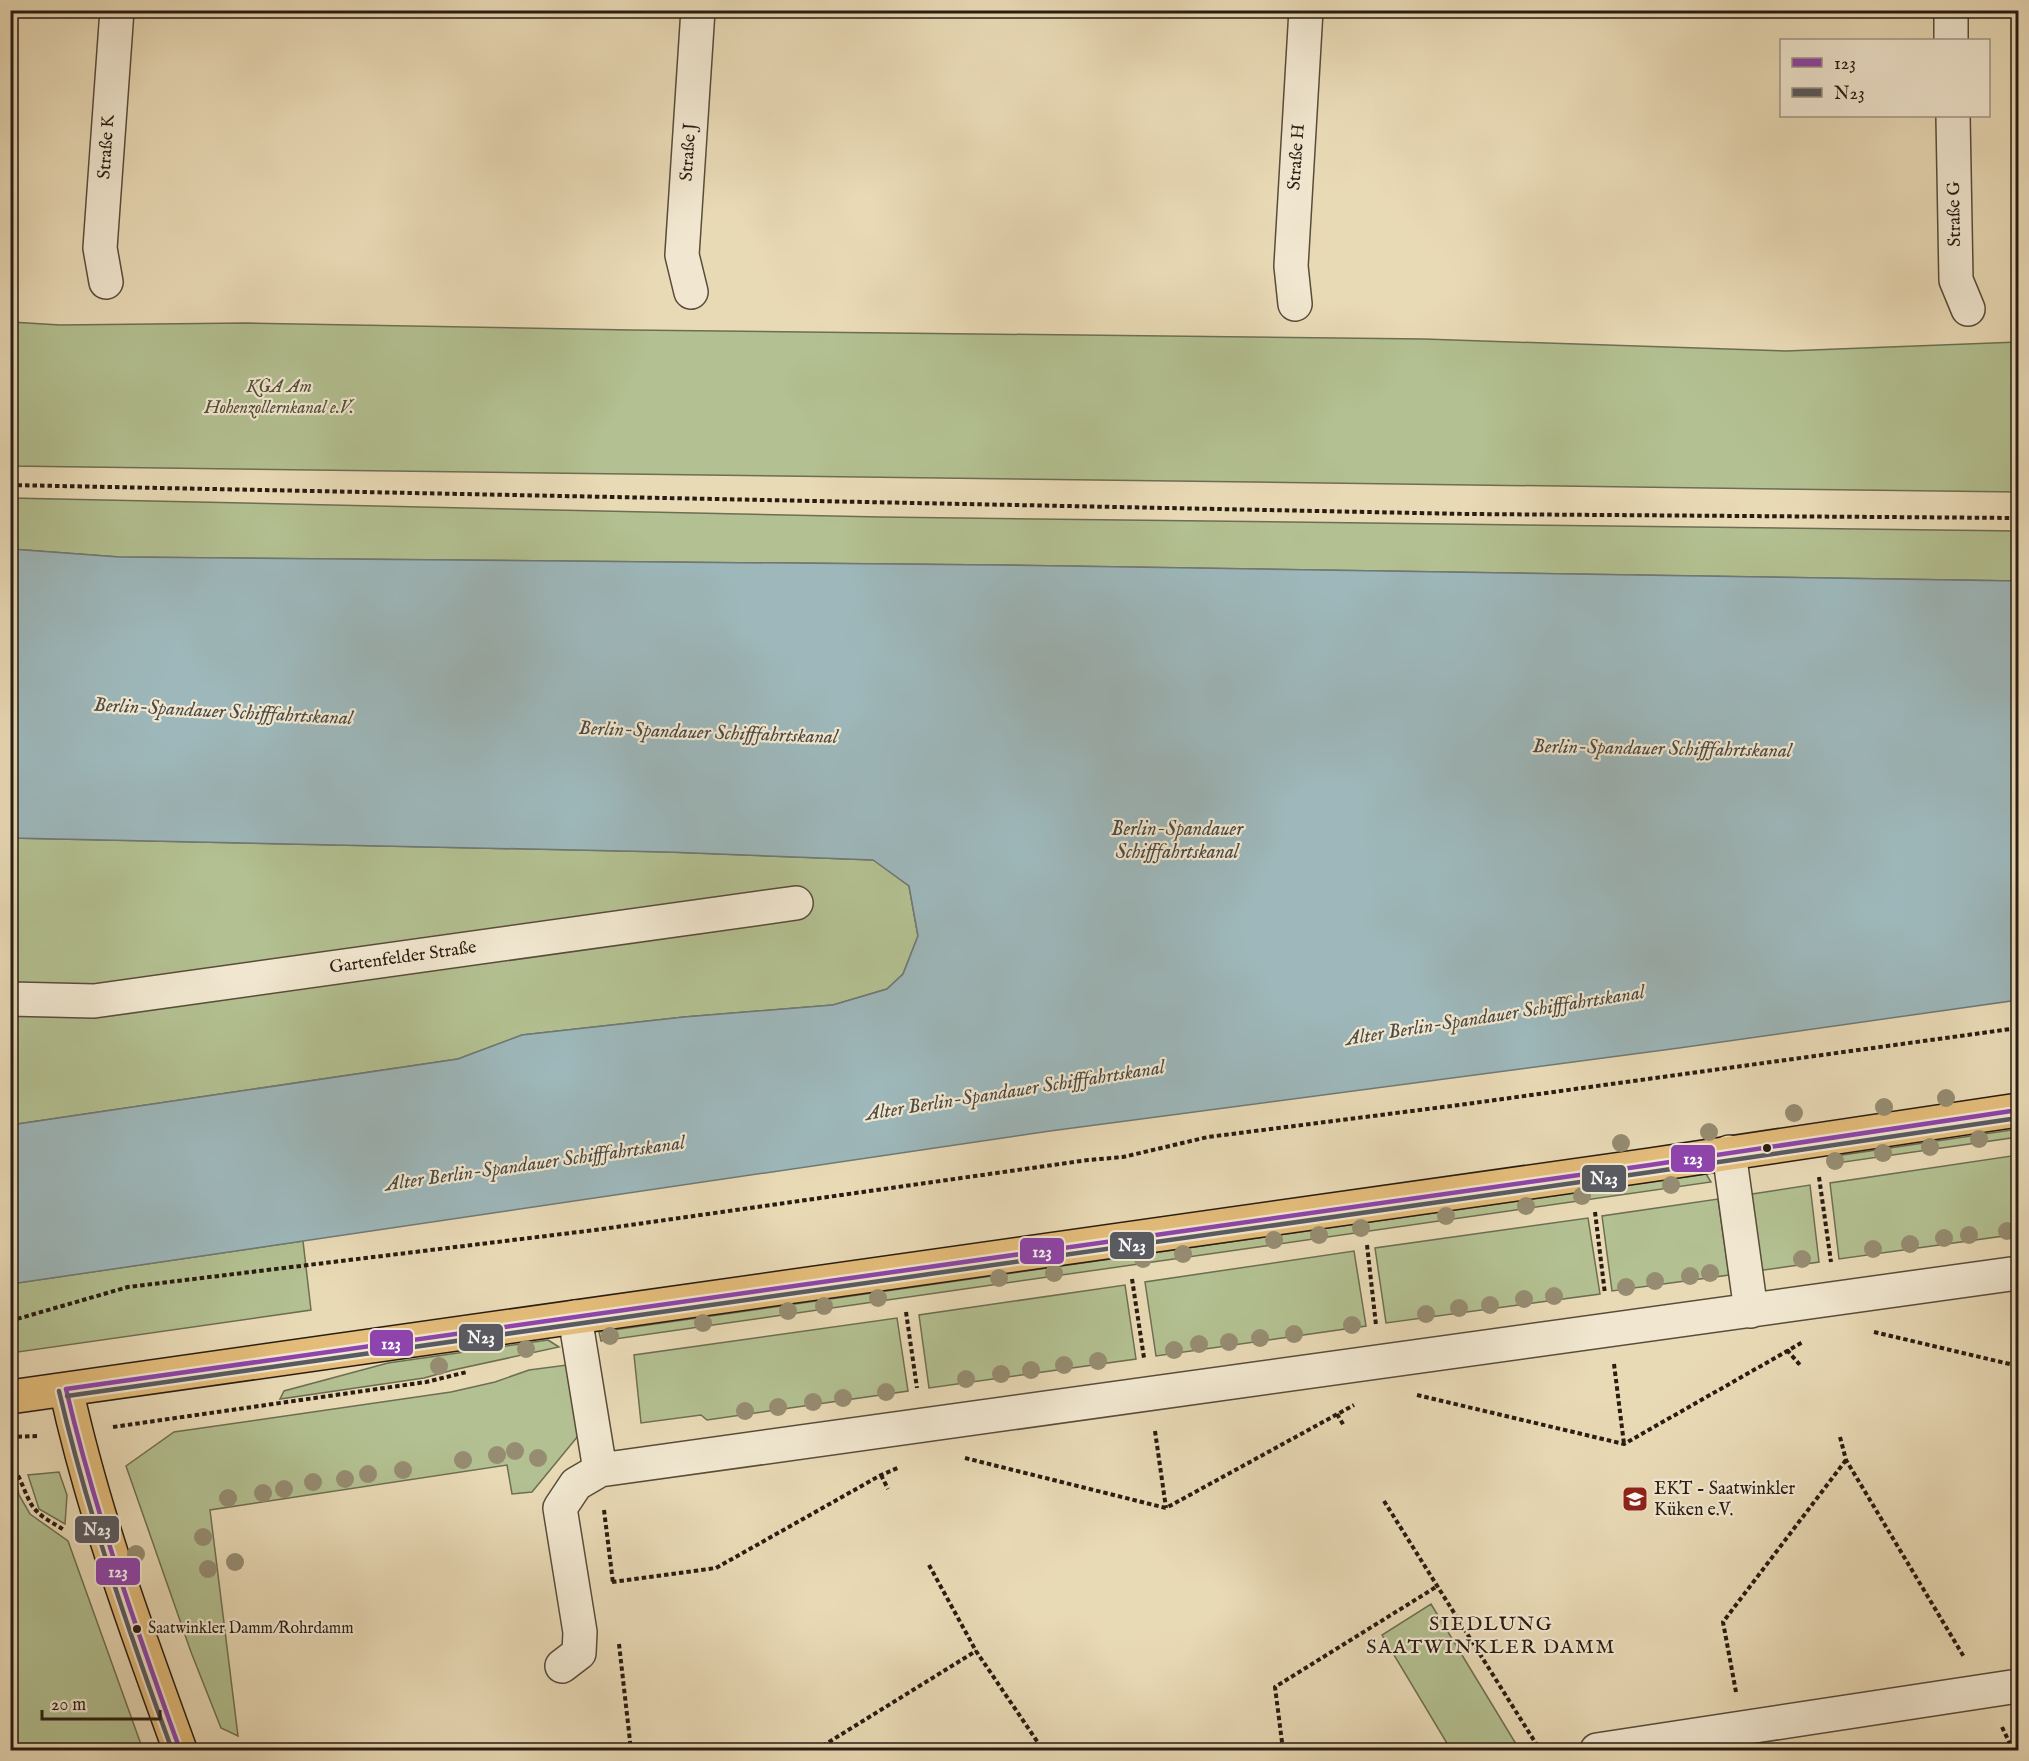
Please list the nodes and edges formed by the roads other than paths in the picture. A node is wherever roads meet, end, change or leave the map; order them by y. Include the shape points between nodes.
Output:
1 (117, 10) edge
2 (698, 10) edge
3 (1306, 10) edge
4 (1951, 10) edge
5 (1951, 39) edge
6 (1953, 117) edge
7 (106, 282) dead end
8 (691, 292) dead end
9 (1295, 304) dead end
10 (1968, 309) dead end
11 (796, 903) dead end
12 (10, 999) edge
13 (2019, 1110) edge
14 (1729, 1152) junction
15 (2019, 1273) edge
16 (1751, 1311) junction
17 (575, 1317) junction
18 (66, 1389) junction
19 (10, 1397) edge
20 (600, 1470) junction
21 (562, 1666) dead end
22 (2019, 1686) edge
23 (180, 1750) edge
24 (1597, 1750) edge

1 - 7 street, Straße K via 100,248
2 - 8 street, Straße J via 682,255
3 - 9 street, Straße H via 1291,266
4 - 5 street
6 - 10 street, Straße G via 1956,280
11 - 12 street, Gartenfelder Straße via 94,1001
13 - 14 main road
14 - 16 street
14 - 17 main road
15 - 16 street
16 - 20 street
17 - 18 main road
17 - 20 street
18 - 19 main road
18 - 23 main road via 80,1451 136,1629
20 - 21 street via 576,1484 560,1508 580,1632 579,1653
22 - 24 street

